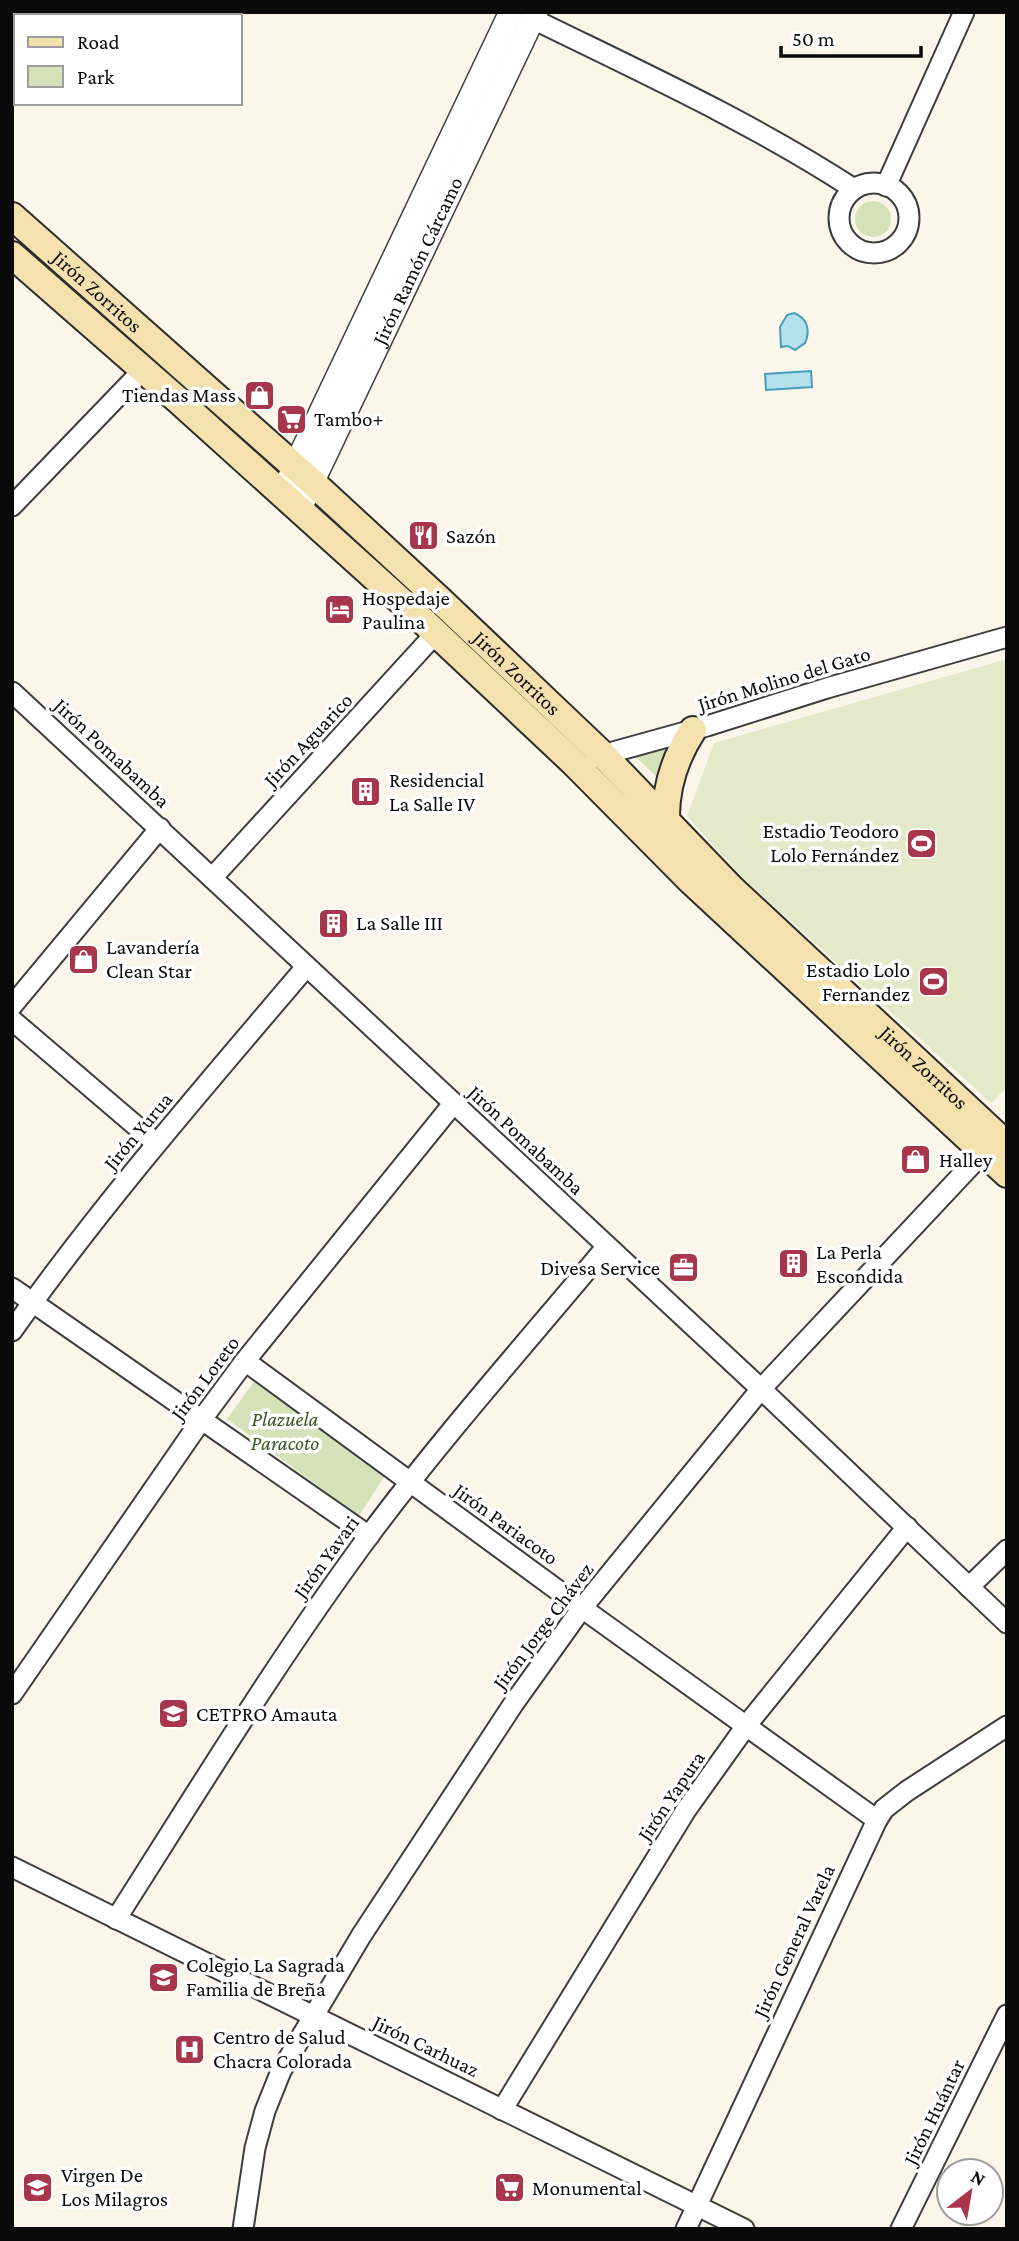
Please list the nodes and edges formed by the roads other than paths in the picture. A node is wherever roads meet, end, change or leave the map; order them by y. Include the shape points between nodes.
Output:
1 (964, 12) edge
2 (527, 14) edge
3 (886, 186) junction
4 (854, 189) junction
5 (12, 216) edge
6 (12, 255) edge
7 (142, 370) junction
8 (303, 474) junction
9 (291, 502) junction
10 (12, 506) edge
11 (436, 633) junction
12 (1007, 637) edge
13 (12, 692) edge
14 (693, 730) junction
15 (603, 755) junction
16 (573, 762) junction
17 (666, 822) junction
18 (160, 828) junction
19 (212, 878) junction
20 (306, 967) junction
21 (12, 1006) edge
22 (12, 1020) edge
23 (453, 1104) junction
24 (999, 1141) edge
25 (156, 1143) junction
26 (1007, 1174) edge
27 (607, 1247) junction
28 (12, 1289) edge
29 (33, 1302) junction
30 (12, 1331) edge
31 (245, 1361) junction
32 (761, 1389) junction
33 (202, 1419) junction
34 (410, 1481) junction
35 (907, 1527) junction
36 (369, 1536) junction
37 (1007, 1549) edge
38 (969, 1587) junction
39 (582, 1608) junction
40 (1007, 1623) edge
41 (12, 1694) edge
42 (1007, 1726) edge
43 (746, 1727) junction
44 (877, 1820) junction
45 (12, 1867) edge
46 (116, 1919) junction
47 (1007, 2015) edge
48 (312, 2016) junction
49 (502, 2110) junction
50 (696, 2205) junction
51 (243, 2229) edge
52 (686, 2229) edge
53 (744, 2229) edge
54 (901, 2229) edge

1 - 3 street
2 - 4 street via 649,75
2 - 8 street, Jirón Ramón Cárcamo
3 - 4 street via 864,184
3 - 4 street via 905,201 909,223 899,244 878,253 855,248 841,230 840,207
5 - 8 main road, Jirón Zorritos
6 - 7 main road, Jirón Zorritos
7 - 9 main road, Jirón Zorritos
7 - 10 street
8 - 9 street, Jirón Ramón Cárcamo
8 - 15 main road, Jirón Zorritos
9 - 11 main road, Jirón Zorritos
11 - 16 main road, Jirón Zorritos
11 - 19 street, Jirón Aguarico
12 - 14 street, Jirón Molino del Gato
13 - 18 street, Jirón Pomabamba
14 - 15 street, Jirón Molino del Gato
14 - 17 main road via 672,770
15 - 16 street, Jirón Molino del Gato
15 - 17 main road, Jirón Zorritos
16 - 24 main road, Jirón Zorritos via 691,881
17 - 24 main road, Jirón Zorritos
18 - 19 street, Jirón Pomabamba
18 - 21 street
19 - 20 street, Jirón Pomabamba
20 - 23 street, Jirón Pomabamba
20 - 25 street, Jirón Yurua
22 - 25 street
23 - 27 street, Jirón Pomabamba
23 - 31 street, Jirón Loreto
24 - 26 main road, Jirón Zorritos
24 - 32 street, Jirón Jorge Chávez
25 - 29 street, Jirón Yurua
27 - 32 street, Jirón Pomabamba
27 - 34 street, Jirón Yavari
28 - 29 street
29 - 30 street, Jirón Yurua
29 - 33 street
31 - 33 street, Jirón Loreto
31 - 34 street, Jirón Pariacoto
32 - 35 street, Jirón Pomabamba
32 - 39 street, Jirón Jorge Chávez
33 - 36 street
33 - 41 street, Jirón Loreto
34 - 36 street, Jirón Yavari
34 - 39 street, Jirón Pariacoto
35 - 38 street, Jirón Pomabamba
35 - 43 street, Jirón Yapura
36 - 46 street, Jirón Yavari via 297,1637
37 - 38 street
38 - 40 street, Jirón Pomabamba
39 - 43 street, Jirón Pariacoto
39 - 48 street, Jirón Jorge Chávez via 497,1728
42 - 44 street, Jirón General Varela via 907,1791
43 - 44 street, Jirón Pariacoto
43 - 49 street, Jirón Yapura via 687,1810
44 - 50 street, Jirón General Varela
45 - 46 street, Jirón Carhuaz
46 - 48 street, Jirón Carhuaz
47 - 54 street, Jirón Huántar
48 - 49 street, Jirón Carhuaz
48 - 51 street, Jirón Jorge Chávez via 265,2110
49 - 50 street, Jirón Carhuaz
50 - 52 street, Jirón General Varela
50 - 53 street, Jirón Carhuaz

